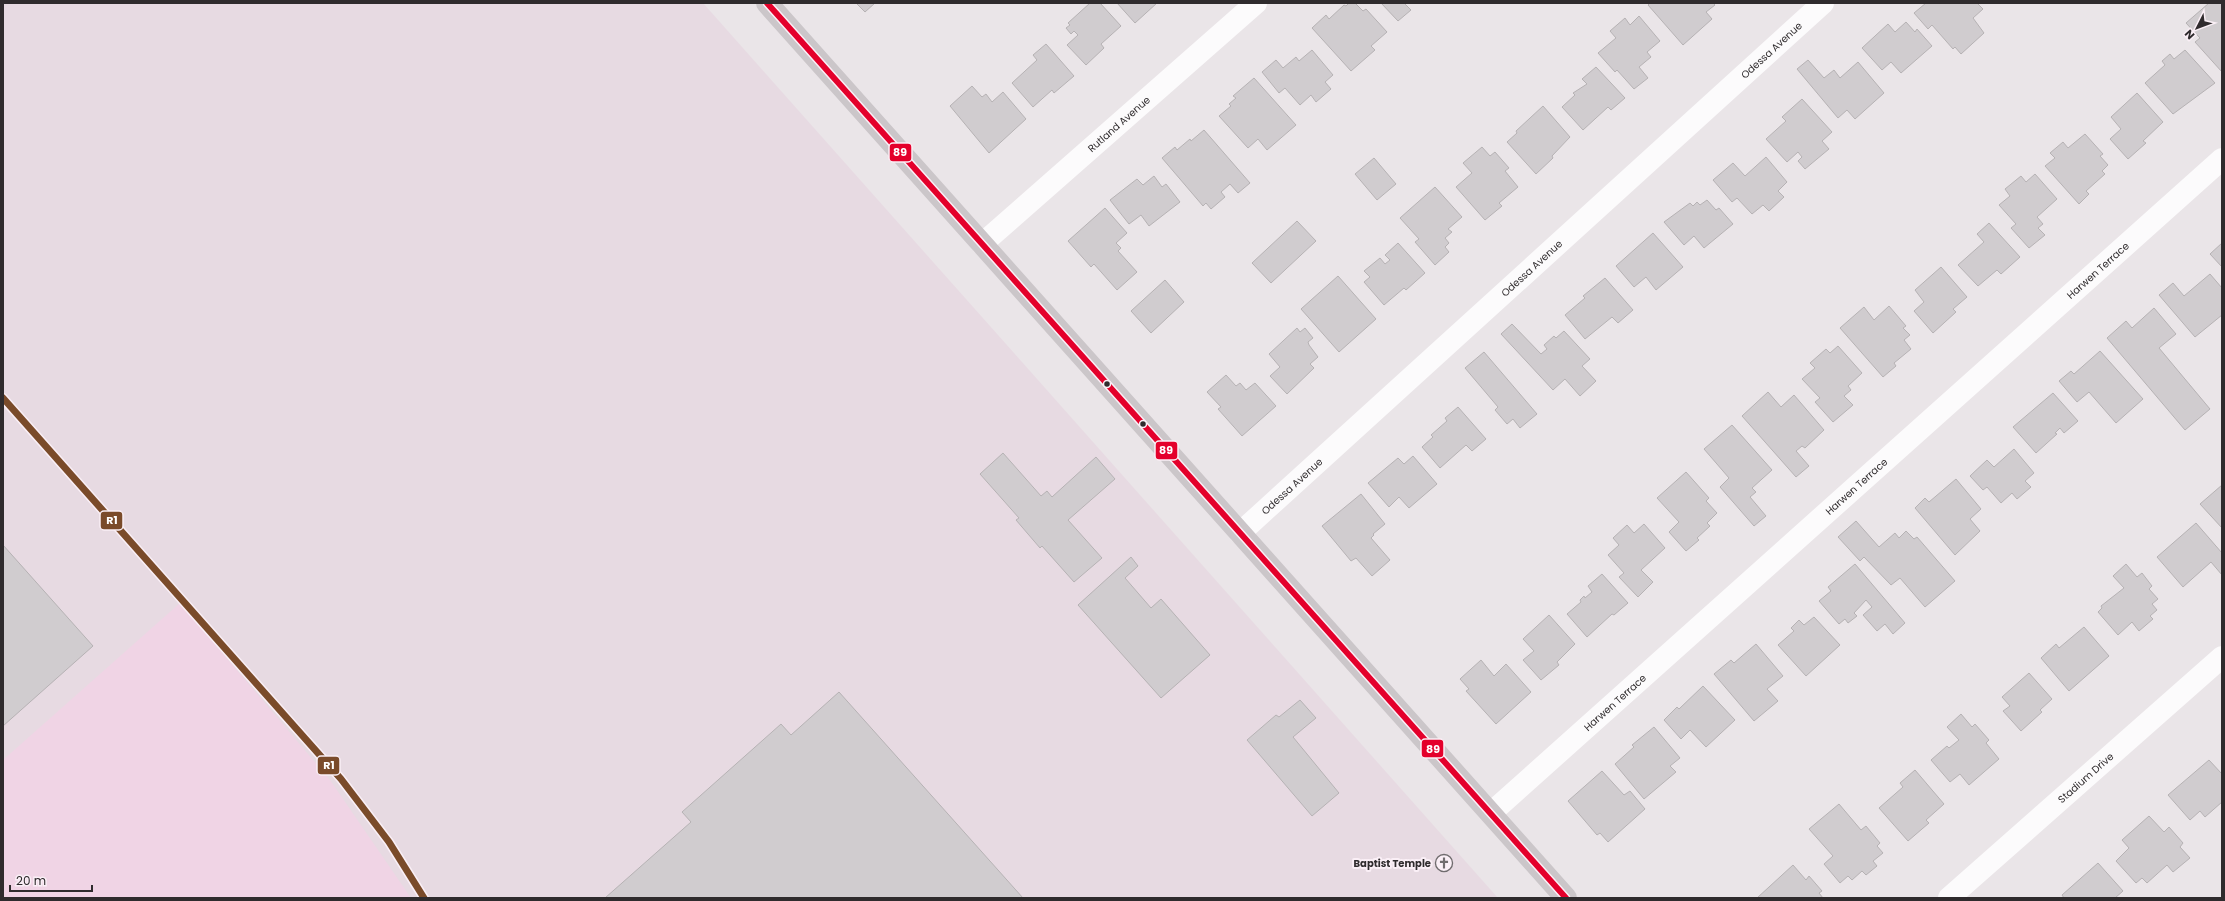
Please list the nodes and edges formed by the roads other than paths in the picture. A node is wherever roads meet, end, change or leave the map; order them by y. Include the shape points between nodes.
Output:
1 (767, 3) edge
2 (1256, 3) edge
3 (1823, 3) edge
4 (2222, 159) edge
5 (982, 244) junction
6 (1240, 533) junction
7 (2222, 656) edge
8 (1490, 813) junction
9 (1566, 898) edge
10 (1949, 898) edge

1 - 5 main road
2 - 5 street, Rutland Avenue
3 - 6 street, Odessa Avenue
4 - 8 street, Harwen Terrace
5 - 6 main road
6 - 8 main road
7 - 10 street, Stadium Drive
8 - 9 main road

